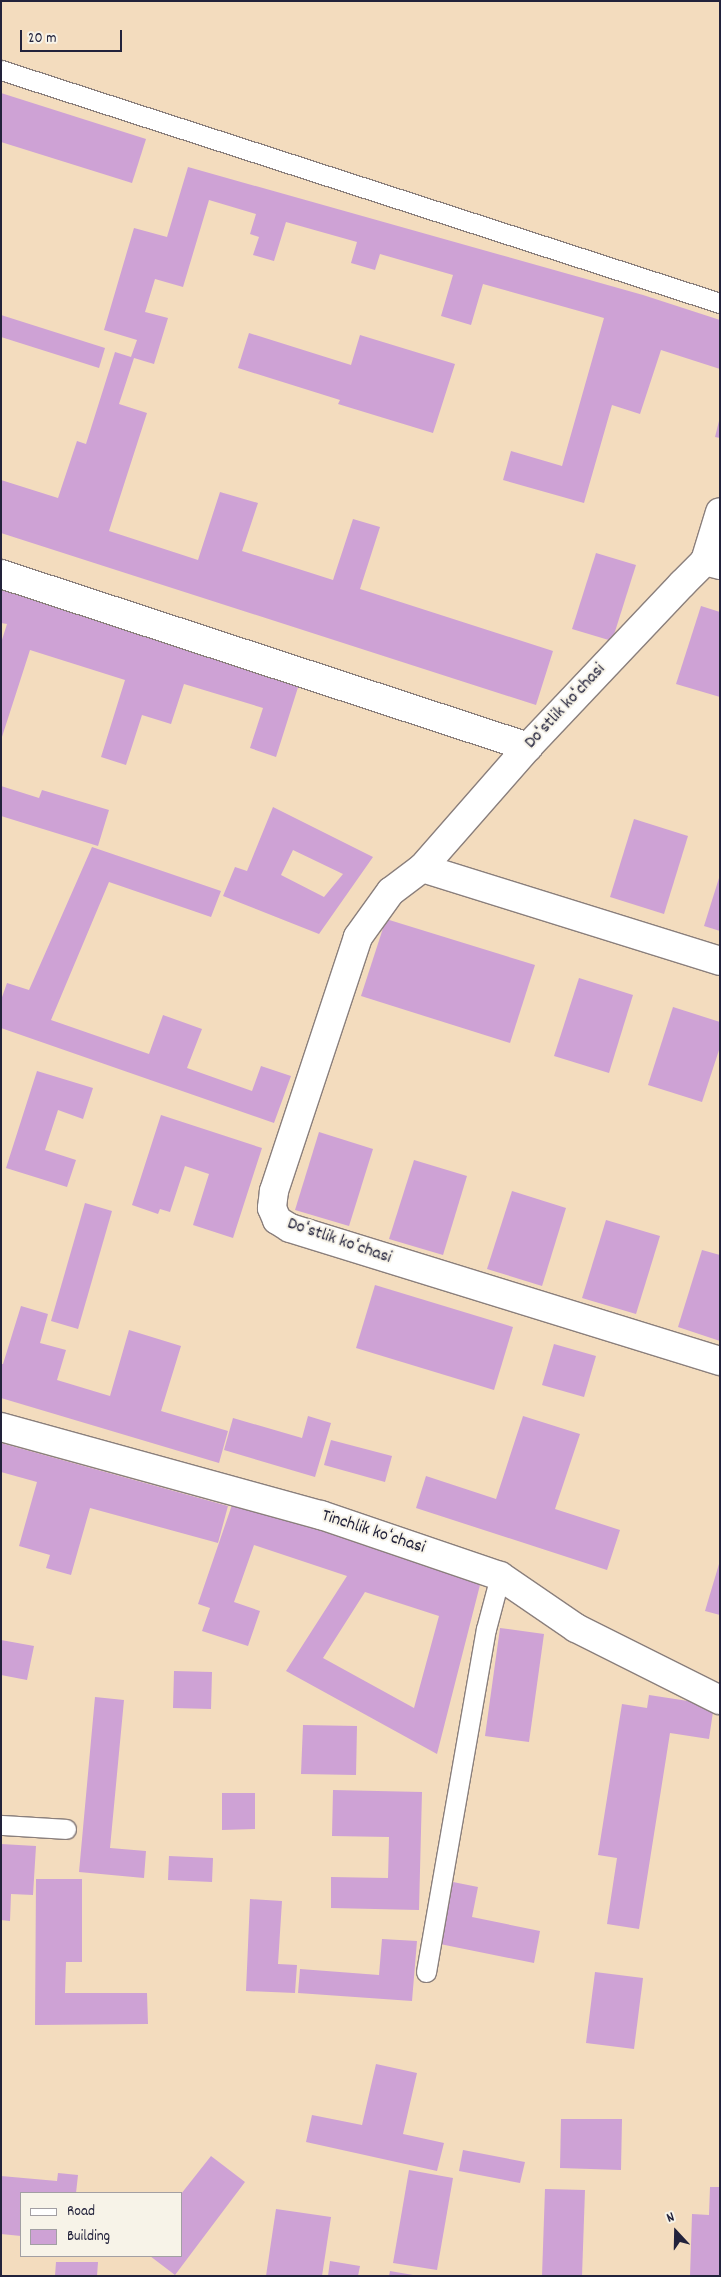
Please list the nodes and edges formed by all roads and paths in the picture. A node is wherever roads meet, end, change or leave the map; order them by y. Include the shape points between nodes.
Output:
1 (1, 70) edge
2 (720, 303) edge
3 (720, 512) edge
4 (712, 563) edge
5 (1, 574) edge
6 (528, 747) junction
7 (422, 868) junction
8 (720, 961) edge
9 (720, 1361) edge
10 (1, 1427) edge
11 (500, 1576) junction
12 (720, 1700) edge
13 (1, 1825) edge
14 (66, 1829) dead end
15 (426, 1972) dead end

1 - 2 lane
3 - 4 street
4 - 6 street, Doʻstlik koʻchasi
5 - 6 street
6 - 7 street, Doʻstlik koʻchasi
7 - 8 street
7 - 9 street, Doʻstlik koʻchasi via 392,892 358,937 274,1191 272,1208 278,1220 290,1228
10 - 11 street, Tinchlik koʻchasi via 320,1515
11 - 12 street, Tinchlik koʻchasi via 576,1628
11 - 15 lane via 486,1629
13 - 14 lane

